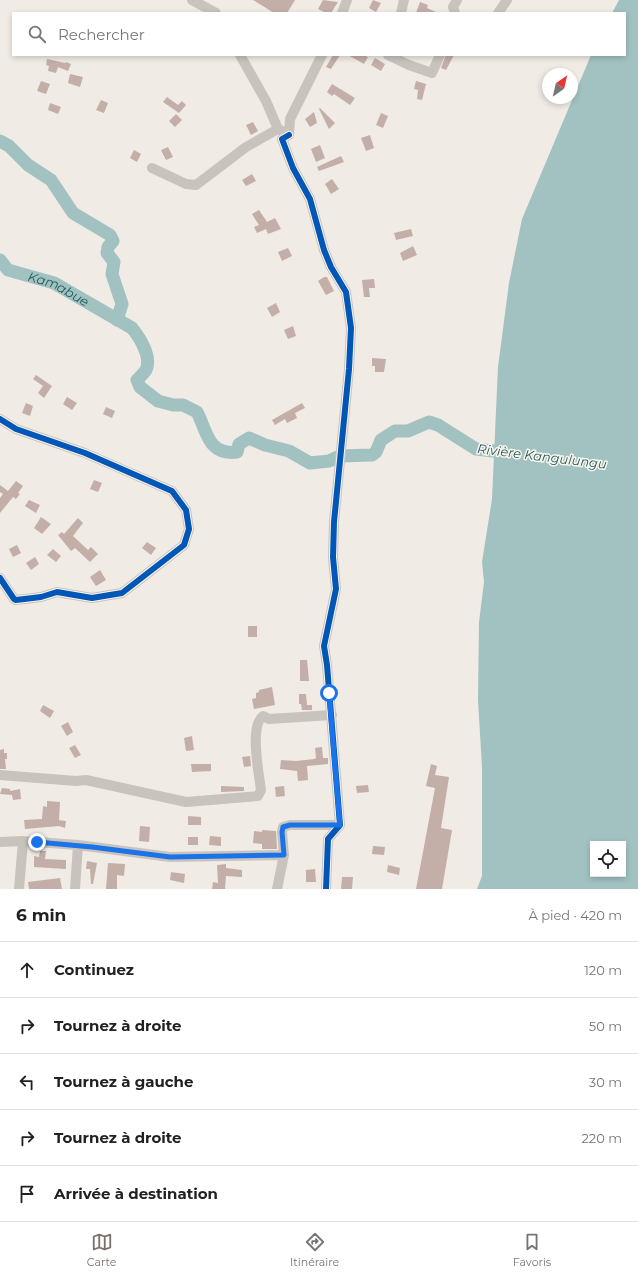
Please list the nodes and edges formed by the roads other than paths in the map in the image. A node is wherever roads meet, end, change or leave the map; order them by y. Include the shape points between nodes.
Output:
1 (192, 0) edge
2 (347, 0) edge
3 (457, 0) edge
4 (507, 0) edge
5 (403, 1) edge
6 (214, 12) edge
7 (342, 12) edge
8 (401, 12) edge
9 (455, 12) edge
10 (499, 12) edge
11 (241, 56) edge
12 (322, 56) edge
13 (391, 56) edge
14 (440, 56) edge
15 (278, 129) junction
16 (289, 135) junction
17 (152, 168) dead end
18 (0, 419) edge
19 (0, 578) edge
20 (332, 715) junction
21 (0, 775) edge
22 (340, 825) junction
23 (23, 841) junction
24 (0, 842) edge
25 (78, 845) junction
26 (284, 855) junction
27 (19, 889) edge
28 (75, 889) edge
29 (277, 889) edge
30 (326, 889) edge

1 - 6 street
2 - 7 street
3 - 9 street via 453,7
4 - 10 street
5 - 8 street
11 - 15 street via 266,101
12 - 16 street via 290,119
13 - 14 street via 432,73
15 - 16 street
15 - 17 street via 246,147 196,185 186,184
16 - 20 street via 282,139 285,149 310,199 330,267 346,292 351,328 332,557 336,589 324,646
18 - 19 street via 16,429 85,453 172,491 186,510 190,529 184,545 122,593 92,598 57,592 16,600
20 - 21 street via 269,719 263,716 259,719 256,738 261,790 258,796 186,802 86,780
20 - 22 street
22 - 26 street via 283,827
22 - 30 street via 328,839
23 - 24 street
23 - 25 street
23 - 27 street
25 - 26 street via 170,857
25 - 28 street
26 - 29 street

